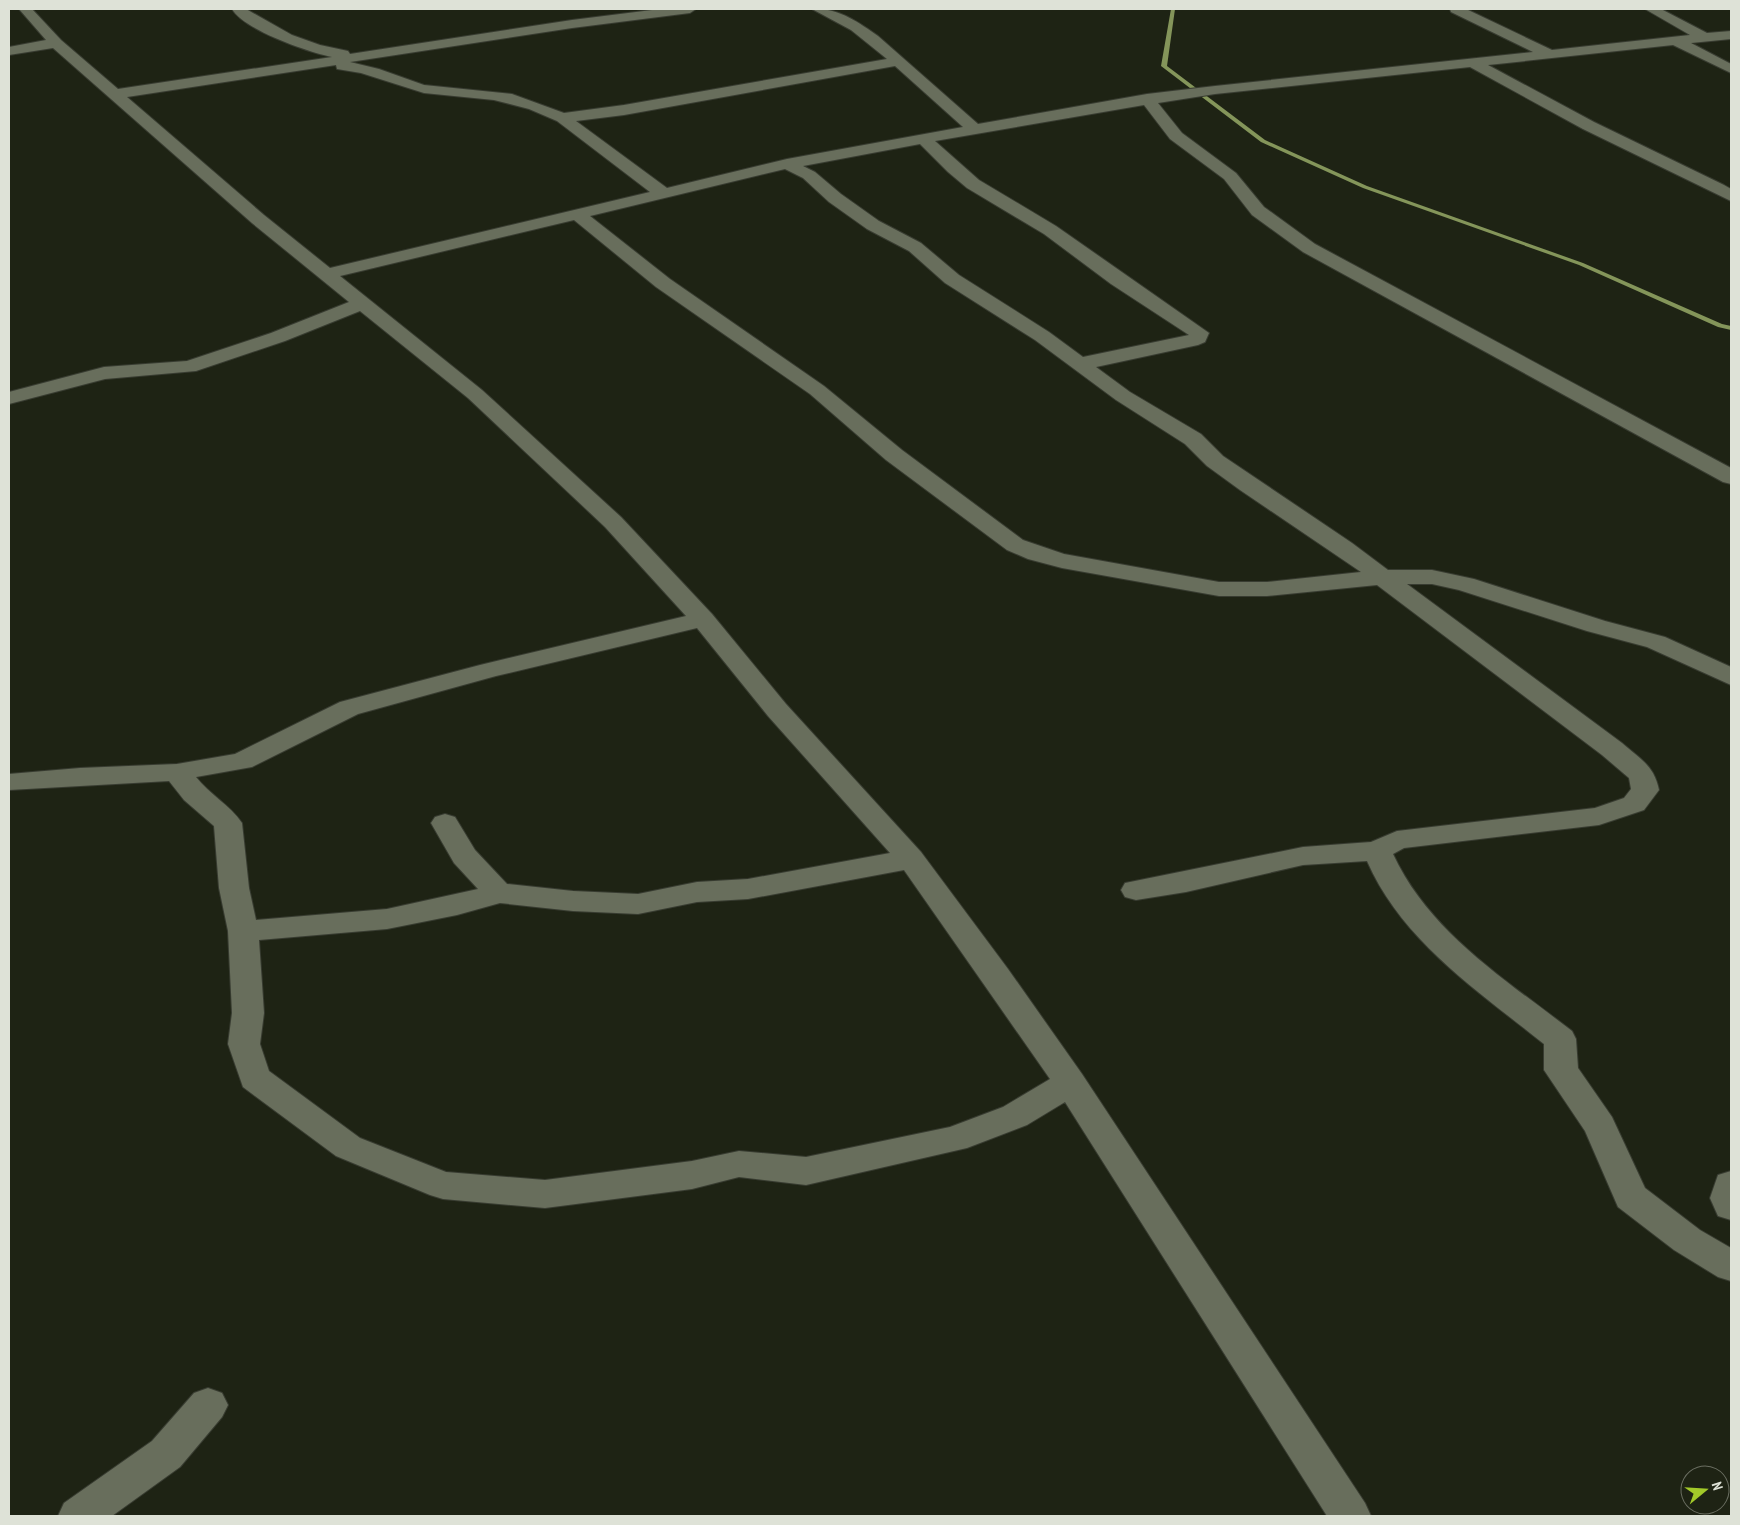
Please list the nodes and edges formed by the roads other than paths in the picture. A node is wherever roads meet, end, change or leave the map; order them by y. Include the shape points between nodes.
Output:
1 (25, 9) edge
2 (238, 9) edge
3 (690, 9) edge
4 (819, 9) edge
5 (1456, 9) edge
6 (1651, 9) edge
7 (1731, 35) edge
8 (1705, 38) junction
9 (1675, 41) junction
10 (56, 43) junction
11 (9, 50) edge
12 (1547, 53) junction
13 (361, 56) junction
14 (899, 61) junction
15 (1472, 62) junction
16 (288, 67) junction
17 (1731, 69) edge
18 (391, 77) junction
19 (116, 94) junction
20 (1147, 99) junction
21 (562, 118) junction
22 (974, 129) junction
23 (924, 139) junction
24 (787, 164) junction
25 (663, 193) junction
26 (1731, 196) edge
27 (577, 214) junction
28 (326, 274) junction
29 (362, 304) junction
30 (1080, 364) junction
31 (9, 398) edge
32 (1731, 477) edge
33 (1384, 577) junction
34 (703, 619) junction
35 (1731, 676) edge
36 (177, 772) junction
37 (9, 782) edge
38 (445, 823) dead end
39 (1377, 851) junction
40 (910, 859) junction
41 (1136, 890) dead end
42 (499, 893) junction
43 (243, 930) junction
44 (1070, 1083) junction
45 (1731, 1185) edge
46 (1731, 1206) edge
47 (1731, 1266) edge
48 (208, 1405) dead end
49 (1346, 1515) edge
50 (79, 1516) edge

1 - 10 street
2 - 13 street via 262,27 297,41 329,52
3 - 13 street
4 - 14 street via 856,27
5 - 12 street
6 - 8 street
7 - 8 street
8 - 9 street
9 - 12 street
9 - 17 street
10 - 11 street
10 - 19 street
12 - 15 street
13 - 16 street
13 - 18 street via 386,68
14 - 21 street
14 - 22 street
15 - 20 street
15 - 26 street via 1517,89 1702,178
16 - 18 street via 350,66
16 - 19 street
18 - 21 street via 426,90 504,97
19 - 28 street
20 - 22 street
20 - 32 street via 1176,136 1230,176 1258,211 1309,248
21 - 25 street
22 - 23 street
23 - 24 street
23 - 30 street via 974,184 1050,230 1199,333 1198,338 1191,341
24 - 25 street
24 - 30 street via 809,175 873,225 915,247 952,278
25 - 27 street
27 - 28 street
27 - 33 street via 663,283 817,390 894,455 1015,545 1036,554 1130,575 1219,589 1267,589
28 - 29 street
29 - 31 street via 189,367 104,373
29 - 34 street via 475,394 613,522
30 - 33 street via 1123,396 1193,439 1215,461 1248,485
33 - 35 street via 1432,577 1465,584 1656,642
33 - 39 street via 1612,749 1642,775 1645,790 1634,804 1599,816 1397,840
34 - 36 street via 489,670 348,708 242,761
34 - 40 street via 777,710
36 - 37 street
36 - 43 street via 194,794 228,823 234,888
38 - 42 street via 464,856
39 - 41 street via 1304,856
39 - 47 street via 1385,873 1411,912 1464,962 1560,1039 1561,1070 1600,1126 1631,1197 1687,1240
40 - 42 street via 748,889 697,892 638,904 573,902
40 - 44 street
42 - 43 street via 457,906 387,918
43 - 44 street via 248,1013 244,1044 254,1078 348,1147 443,1185 545,1194 692,1175 739,1164 806,1171 955,1140 1015,1116
44 - 49 street
45 - 46 street via 1728,1198
48 - 50 street via 166,1454

